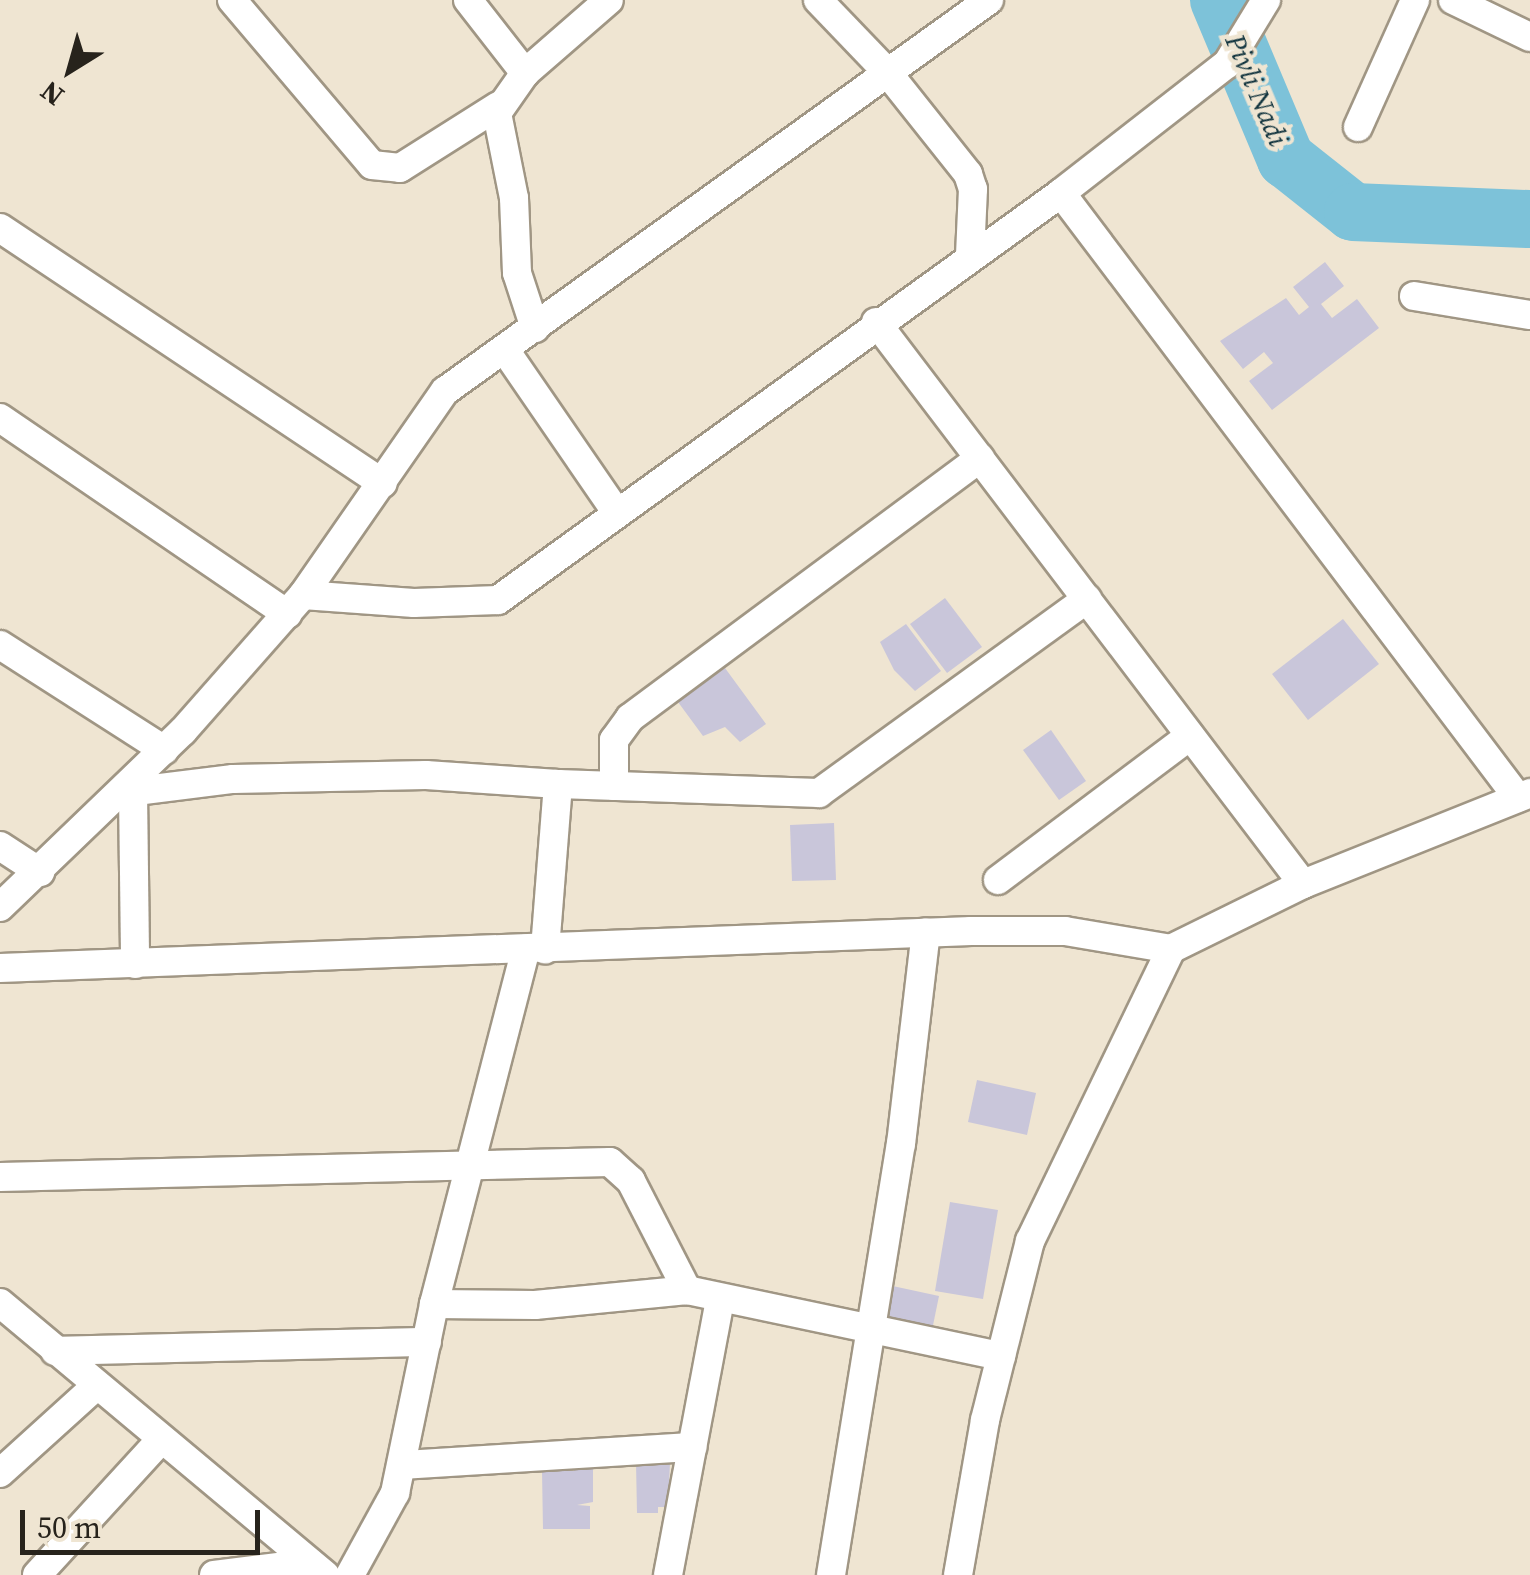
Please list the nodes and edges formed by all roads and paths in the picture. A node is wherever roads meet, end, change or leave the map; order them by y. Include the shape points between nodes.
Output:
1 (232, 0) edge
2 (468, 0) edge
3 (609, 0) edge
4 (818, 0) edge
5 (989, 0) edge
6 (1415, 0) edge
7 (1454, 0) edge
8 (1265, 3) edge
9 (1530, 38) edge
10 (887, 72) junction
11 (525, 73) junction
12 (498, 106) junction
13 (1358, 127) dead end
14 (1061, 193) junction
15 (0, 228) edge
16 (970, 256) junction
17 (1414, 296) dead end
18 (1530, 315) edge
19 (876, 322) junction
20 (535, 328) junction
21 (504, 350) junction
22 (0, 418) edge
23 (980, 458) junction
24 (383, 483) junction
25 (617, 513) junction
26 (1087, 599) junction
27 (295, 605) junction
28 (0, 645) edge
29 (1190, 736) junction
30 (164, 750) junction
31 (558, 784) junction
32 (614, 786) junction
33 (126, 792) junction
34 (1524, 795) edge
35 (0, 846) edge
36 (40, 872) junction
37 (998, 880) dead end
38 (1303, 884) junction
39 (0, 907) edge
40 (926, 932) junction
41 (1170, 948) junction
42 (536, 949) junction
43 (135, 964) junction
44 (0, 968) edge
45 (472, 1167) junction
46 (0, 1177) edge
47 (687, 1290) junction
48 (720, 1300) junction
49 (0, 1303) edge
50 (434, 1304) junction
51 (871, 1328) junction
52 (427, 1342) junction
53 (55, 1352) junction
54 (1001, 1356) junction
55 (95, 1387) junction
56 (160, 1441) junction
57 (692, 1447) junction
58 (402, 1465) junction
59 (0, 1473) edge
60 (317, 1569) edge
61 (37, 1575) edge
62 (214, 1575) edge
63 (350, 1575) edge
64 (668, 1575) edge
65 (831, 1575) edge
66 (958, 1575) edge

1 - 12 street via 372,166 400,168
2 - 11 street
3 - 11 street
4 - 10 street
5 - 10 street
6 - 13 street
7 - 9 street
8 - 14 street via 1227,64
10 - 16 street via 968,174
10 - 20 street
11 - 12 street
12 - 20 street via 514,198 517,272
14 - 16 street
14 - 34 street
15 - 24 street
16 - 19 street
17 - 18 street
19 - 23 street
19 - 25 street
20 - 21 street
21 - 24 street via 444,392
21 - 25 street
22 - 27 street
23 - 26 street
23 - 32 street via 630,718 614,740
24 - 27 street
25 - 27 street via 498,600
26 - 29 street
26 - 32 street via 818,794
27 - 30 street
28 - 30 street
29 - 37 street
29 - 38 street
30 - 33 street
31 - 32 street
31 - 33 street via 233,778
31 - 42 street
33 - 36 street
33 - 43 street
34 - 38 street
35 - 36 street
36 - 39 street
38 - 41 street
40 - 41 street via 1066,931
40 - 42 street
40 - 51 street
41 - 54 street via 1030,1240
42 - 43 street
42 - 45 street
43 - 44 street
45 - 46 street
45 - 47 street via 610,1162 622,1168
45 - 50 street
47 - 48 street
47 - 50 street via 535,1305
48 - 51 street
48 - 57 street
49 - 53 street
50 - 52 street
51 - 54 street
51 - 65 street
52 - 53 street
52 - 58 street
53 - 55 street
54 - 66 street
55 - 56 street
55 - 59 street
56 - 60 street
56 - 61 street
57 - 58 street
57 - 64 street
58 - 63 street via 382,1522
60 - 62 street

